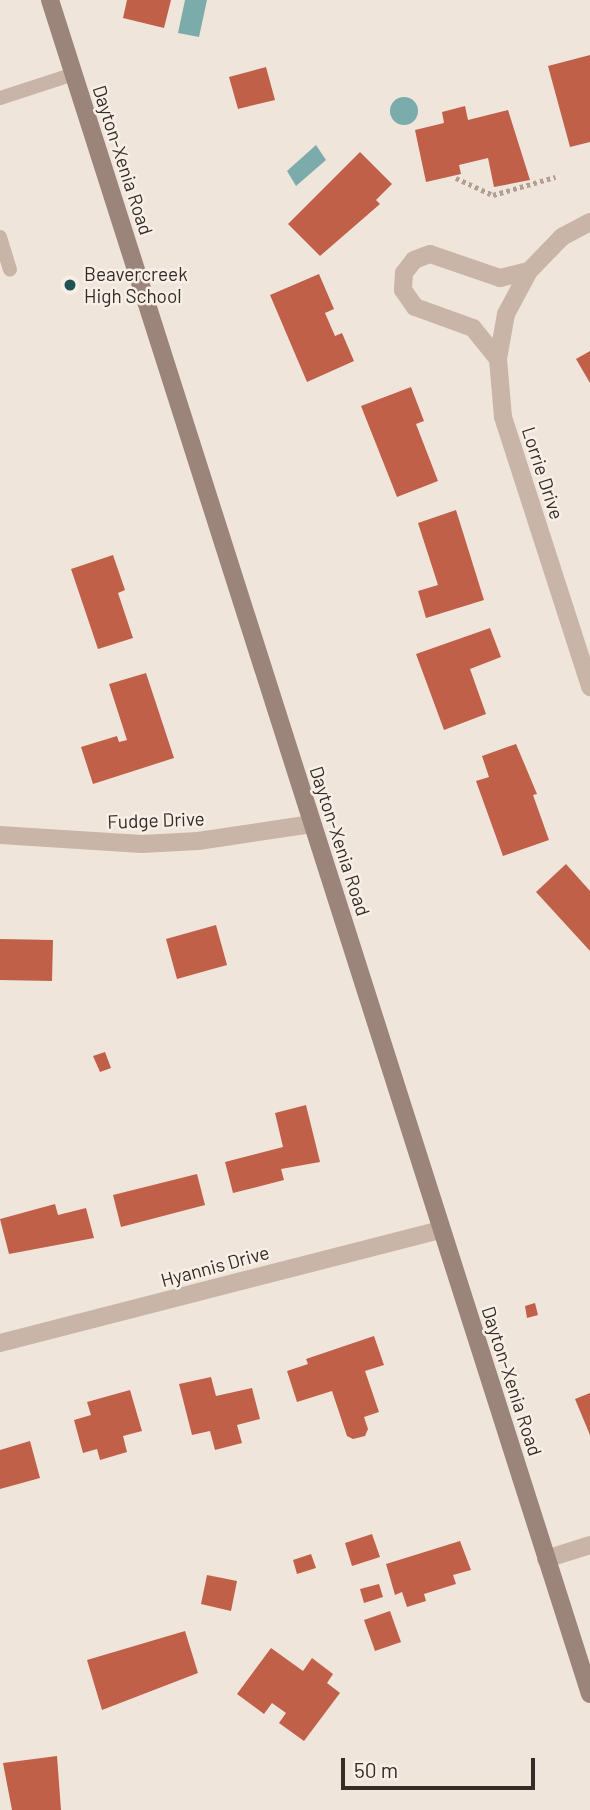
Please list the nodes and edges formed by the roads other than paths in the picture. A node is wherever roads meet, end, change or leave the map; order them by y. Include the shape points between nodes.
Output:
1 (50, 0) edge
2 (74, 74) junction
3 (0, 98) edge
4 (590, 222) edge
5 (0, 237) edge
6 (10, 270) dead end
7 (528, 271) junction
8 (498, 359) junction
9 (590, 687) edge
10 (312, 824) junction
11 (0, 835) edge
12 (441, 1230) junction
13 (0, 1343) edge
14 (590, 1545) edge
15 (546, 1559) junction
16 (590, 1694) edge

1 - 2 main road, Dayton-Xenia Road
2 - 3 lane
2 - 10 main road, Dayton-Xenia Road
4 - 7 street, Lorrie Drive via 562,237
5 - 6 lane
7 - 8 street, Lorrie Drive via 506,314
7 - 8 street via 499,278 430,254 414,260 404,273 403,290 415,307 473,328
8 - 9 street, Lorrie Drive via 503,417
10 - 11 street, Fudge Drive via 198,841 142,844
10 - 12 main road, Dayton-Xenia Road
12 - 13 street, Hyannis Drive
12 - 15 main road, Dayton-Xenia Road
14 - 15 street
15 - 16 main road, Dayton-Xenia Road

